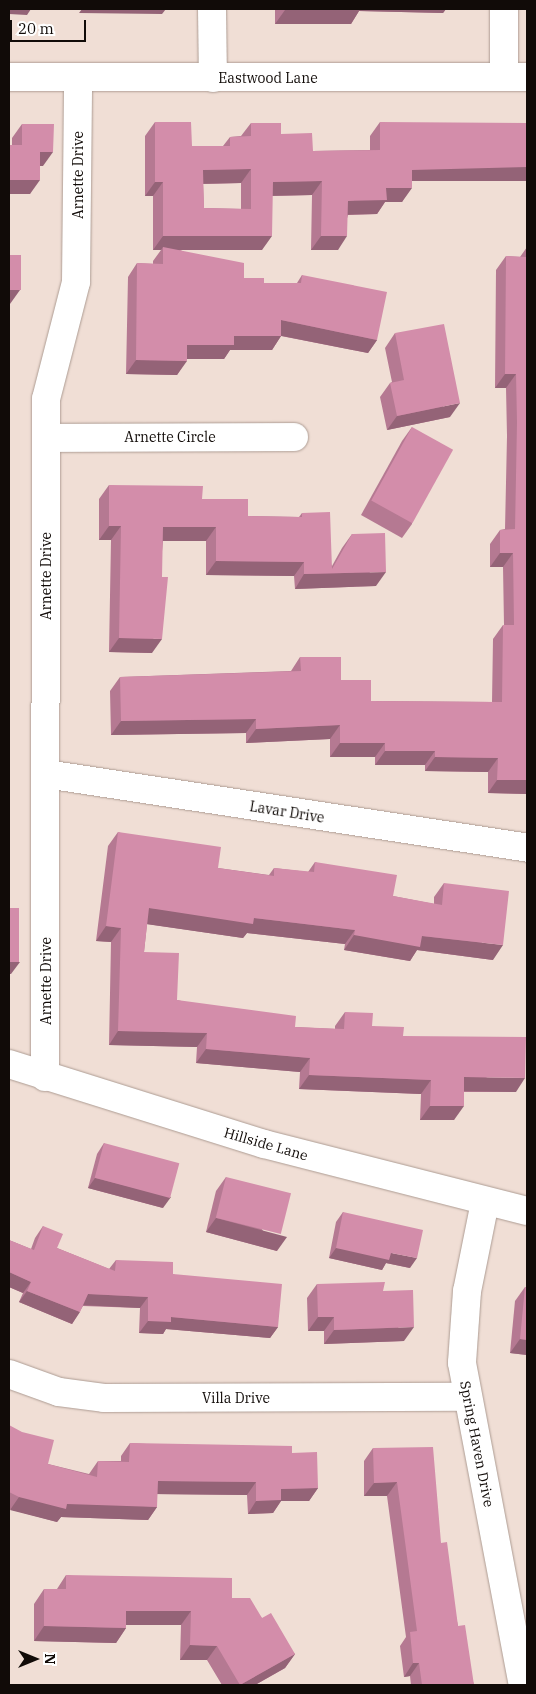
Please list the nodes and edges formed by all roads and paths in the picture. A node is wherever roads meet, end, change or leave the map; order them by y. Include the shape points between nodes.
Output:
1 (212, 9) edge
2 (504, 9) edge
3 (9, 77) edge
4 (516, 77) edge
5 (213, 78) junction
6 (78, 79) junction
7 (294, 437) dead end
8 (46, 438) junction
9 (46, 774) junction
10 (527, 848) edge
11 (9, 1064) edge
12 (45, 1077) junction
13 (485, 1202) junction
14 (527, 1211) edge
15 (9, 1374) edge
16 (467, 1397) junction
17 (520, 1620) edge
18 (522, 1685) edge

1 - 5 street
2 - 4 street
3 - 6 street, Eastwood Lane
4 - 5 street, Eastwood Lane
5 - 6 street, Eastwood Lane
6 - 8 street, Arnette Drive via 76,282 49,372
7 - 8 street, Arnette Circle
8 - 9 street, Arnette Drive
9 - 10 street, Lavar Drive
9 - 12 street, Arnette Drive
11 - 12 street, Hillside Lane
12 - 13 street, Hillside Lane via 264,1144
13 - 14 street, Hillside Lane
13 - 16 street, Spring Haven Drive via 463,1336
15 - 16 street, Villa Drive via 59,1392 104,1398
16 - 17 street, Spring Haven Drive
17 - 18 street, Spring Haven Drive

